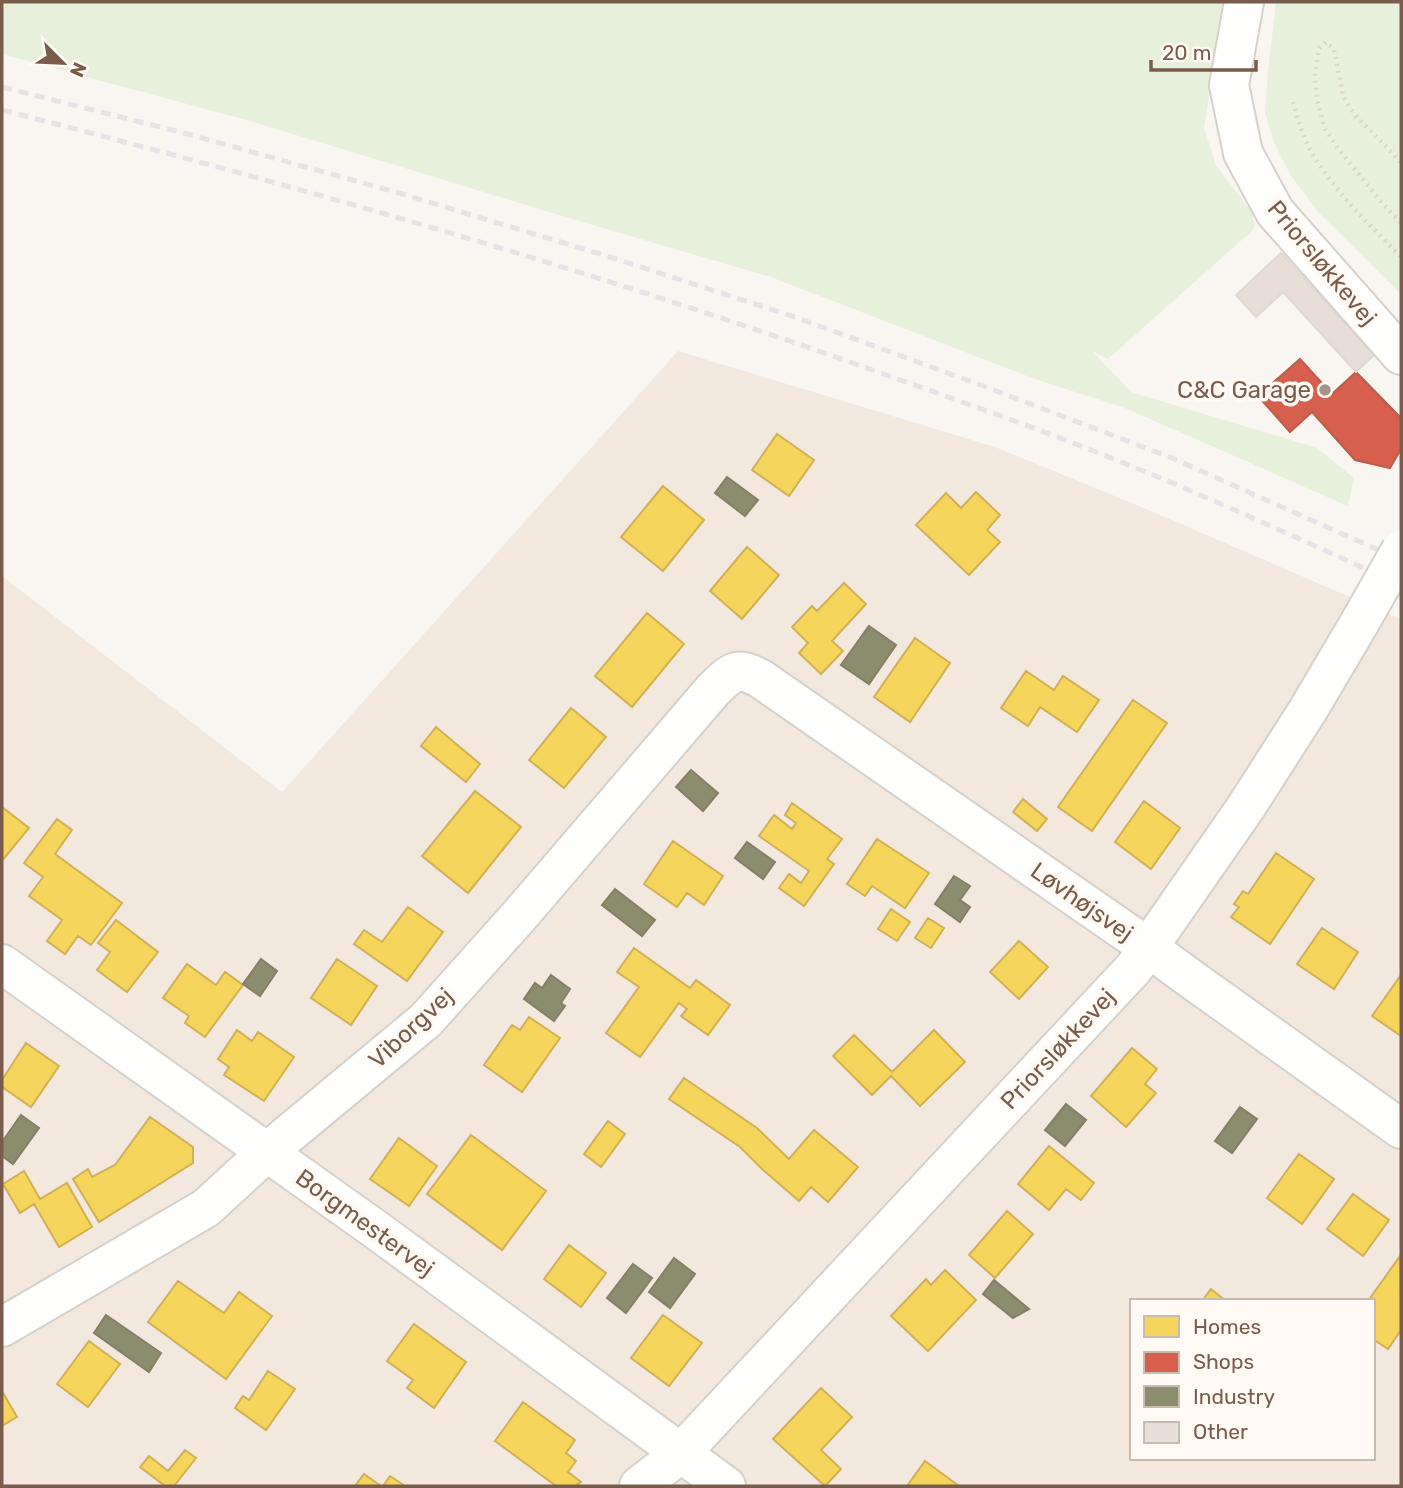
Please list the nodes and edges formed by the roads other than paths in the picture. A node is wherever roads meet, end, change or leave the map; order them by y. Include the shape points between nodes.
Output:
1 (1244, 2) edge
2 (1401, 355) edge
3 (1401, 550) edge
4 (761, 679) joint
5 (1149, 948) junction
6 (2, 964) edge
7 (1401, 1129) edge
8 (267, 1152) junction
9 (2, 1327) edge
10 (680, 1454) junction
11 (639, 1486) edge
12 (726, 1486) edge

1 - 2 street, Priorsløkkevej via 1229,85 1243,153 1275,212
3 - 5 street, Priorsløkkevej, bridge via 1294,732
4 - 5 street, Løvhøjsvej
4 - 8 street, Viborgvej via 746,671 730,673 426,1020
5 - 7 street, Løvhøjsvej
5 - 10 street, Priorsløkkevej
6 - 8 street, Borgmestervej
8 - 9 street, Viborgvej via 206,1208
8 - 10 street, Borgmestervej
10 - 11 street, Priorsløkkevej
10 - 12 street, Borgmestervej

